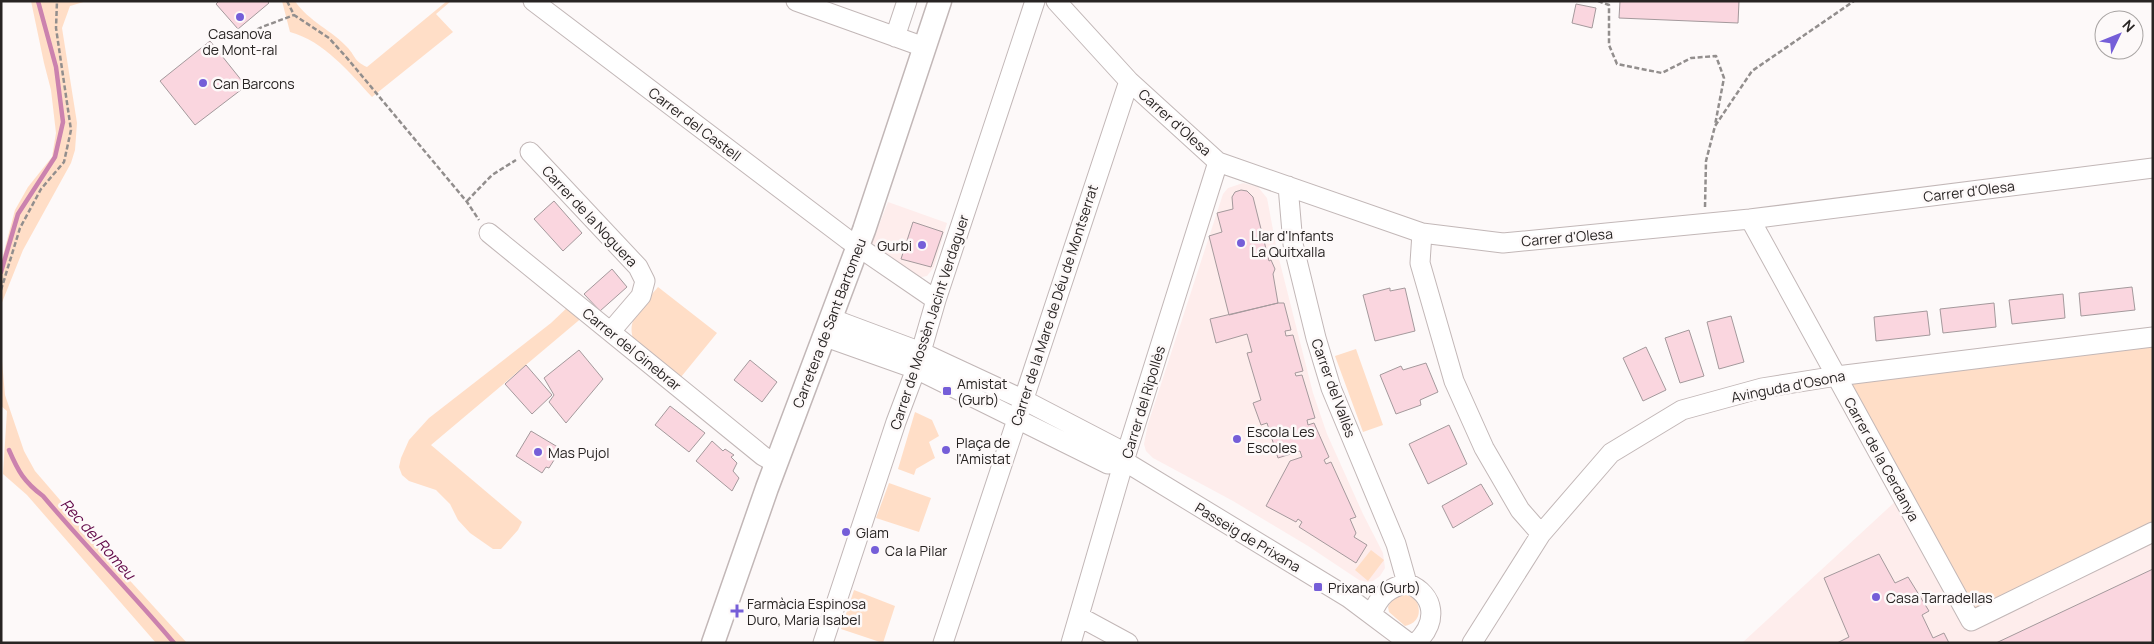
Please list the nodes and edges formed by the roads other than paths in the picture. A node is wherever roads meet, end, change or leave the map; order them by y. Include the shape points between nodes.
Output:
1 (534, 1) edge
2 (796, 1) edge
3 (907, 1) edge
4 (940, 1) edge
5 (1035, 1) edge
6 (1056, 1) edge
7 (895, 37) junction
8 (924, 47) junction
9 (1129, 81) junction
10 (530, 152) road end
11 (1218, 162) junction
12 (2153, 168) edge
13 (1288, 186) junction
14 (1750, 219) junction
15 (489, 233) road end
16 (1422, 233) junction
17 (857, 246) junction
18 (936, 300) junction
19 (827, 327) junction
20 (611, 331) junction
21 (2153, 337) edge
22 (918, 360) junction
23 (1836, 376) junction
24 (1022, 400) junction
25 (1017, 418) junction
26 (1124, 461) junction
27 (776, 463) junction
28 (2153, 532) edge
29 (1541, 534) junction
30 (1407, 583) junction
31 (1372, 614) junction
32 (1080, 617) junction
33 (713, 643) edge
34 (823, 643) edge
35 (943, 643) edge
36 (1071, 643) edge
37 (1128, 643) edge
38 (1409, 643) edge
39 (1416, 643) edge
40 (1472, 643) edge

1 - 17 street, Carrer del Castell
2 - 7 street
3 - 7 street
4 - 8 street, Carretera de Sant Bartomeu
5 - 18 street, Carrer de Mossèn Jacint Verdaguer
6 - 9 street, Carrer d'Olesa
7 - 8 street
8 - 17 street, Carretera de Sant Bartomeu
9 - 11 street, Carrer d'Olesa
9 - 24 street, Carrer de la Mare de Déu de Montserrat
10 - 20 street, Carrer de la Noguera via 638,267 645,281 641,296
11 - 13 street, Carrer d'Olesa
11 - 26 street, Carrer del Ripollès
12 - 14 street, Carrer d'Olesa
13 - 16 street, Carrer d'Olesa
13 - 30 street, Carrer del Vallès via 1293,244 1316,338 1331,388 1396,544
14 - 16 street, Carrer d'Olesa via 1503,243
14 - 23 street, Carrer de la Cerdanya
15 - 20 street, Carrer del Ginebrar
16 - 29 street via 1420,263 1454,381 1484,448 1520,510
17 - 18 street
17 - 19 street, Carretera de Sant Bartomeu
18 - 22 street, Carrer de Mossèn Jacint Verdaguer
19 - 22 street, Passeig de Prixana
19 - 27 street, Carretera de Sant Bartomeu
20 - 27 street, Carrer del Ginebrar
21 - 23 street, Avinguda d'Osona
22 - 24 street, Passeig de Prixana
22 - 25 street, Passeig de Prixana
22 - 34 street, Carrer de Mossèn Jacint Verdaguer
23 - 28 street, Carrer de la Cerdanya via 1971,620
23 - 29 street, Avinguda d'Osona via 1762,388 1682,410 1611,453
24 - 25 street, Carrer de la Mare de Déu de Montserrat
24 - 26 street, Passeig de Prixana via 1118,449
25 - 26 street, Passeig de Prixana via 1108,464
25 - 35 street, Carrer de la Mare de Déu de Montserrat
26 - 31 street, Passeig de Prixana
26 - 32 street, Carrer del Ripollès
27 - 33 street, Carretera de Sant Bartomeu
29 - 40 street, Avinguda d'Osona
30 - 31 street via 1381,596
30 - 39 street via 1420,588 1430,604 1430,620
31 - 38 street, Passeig de Prixana
32 - 36 street, Carrer del Ripollès
32 - 37 street

